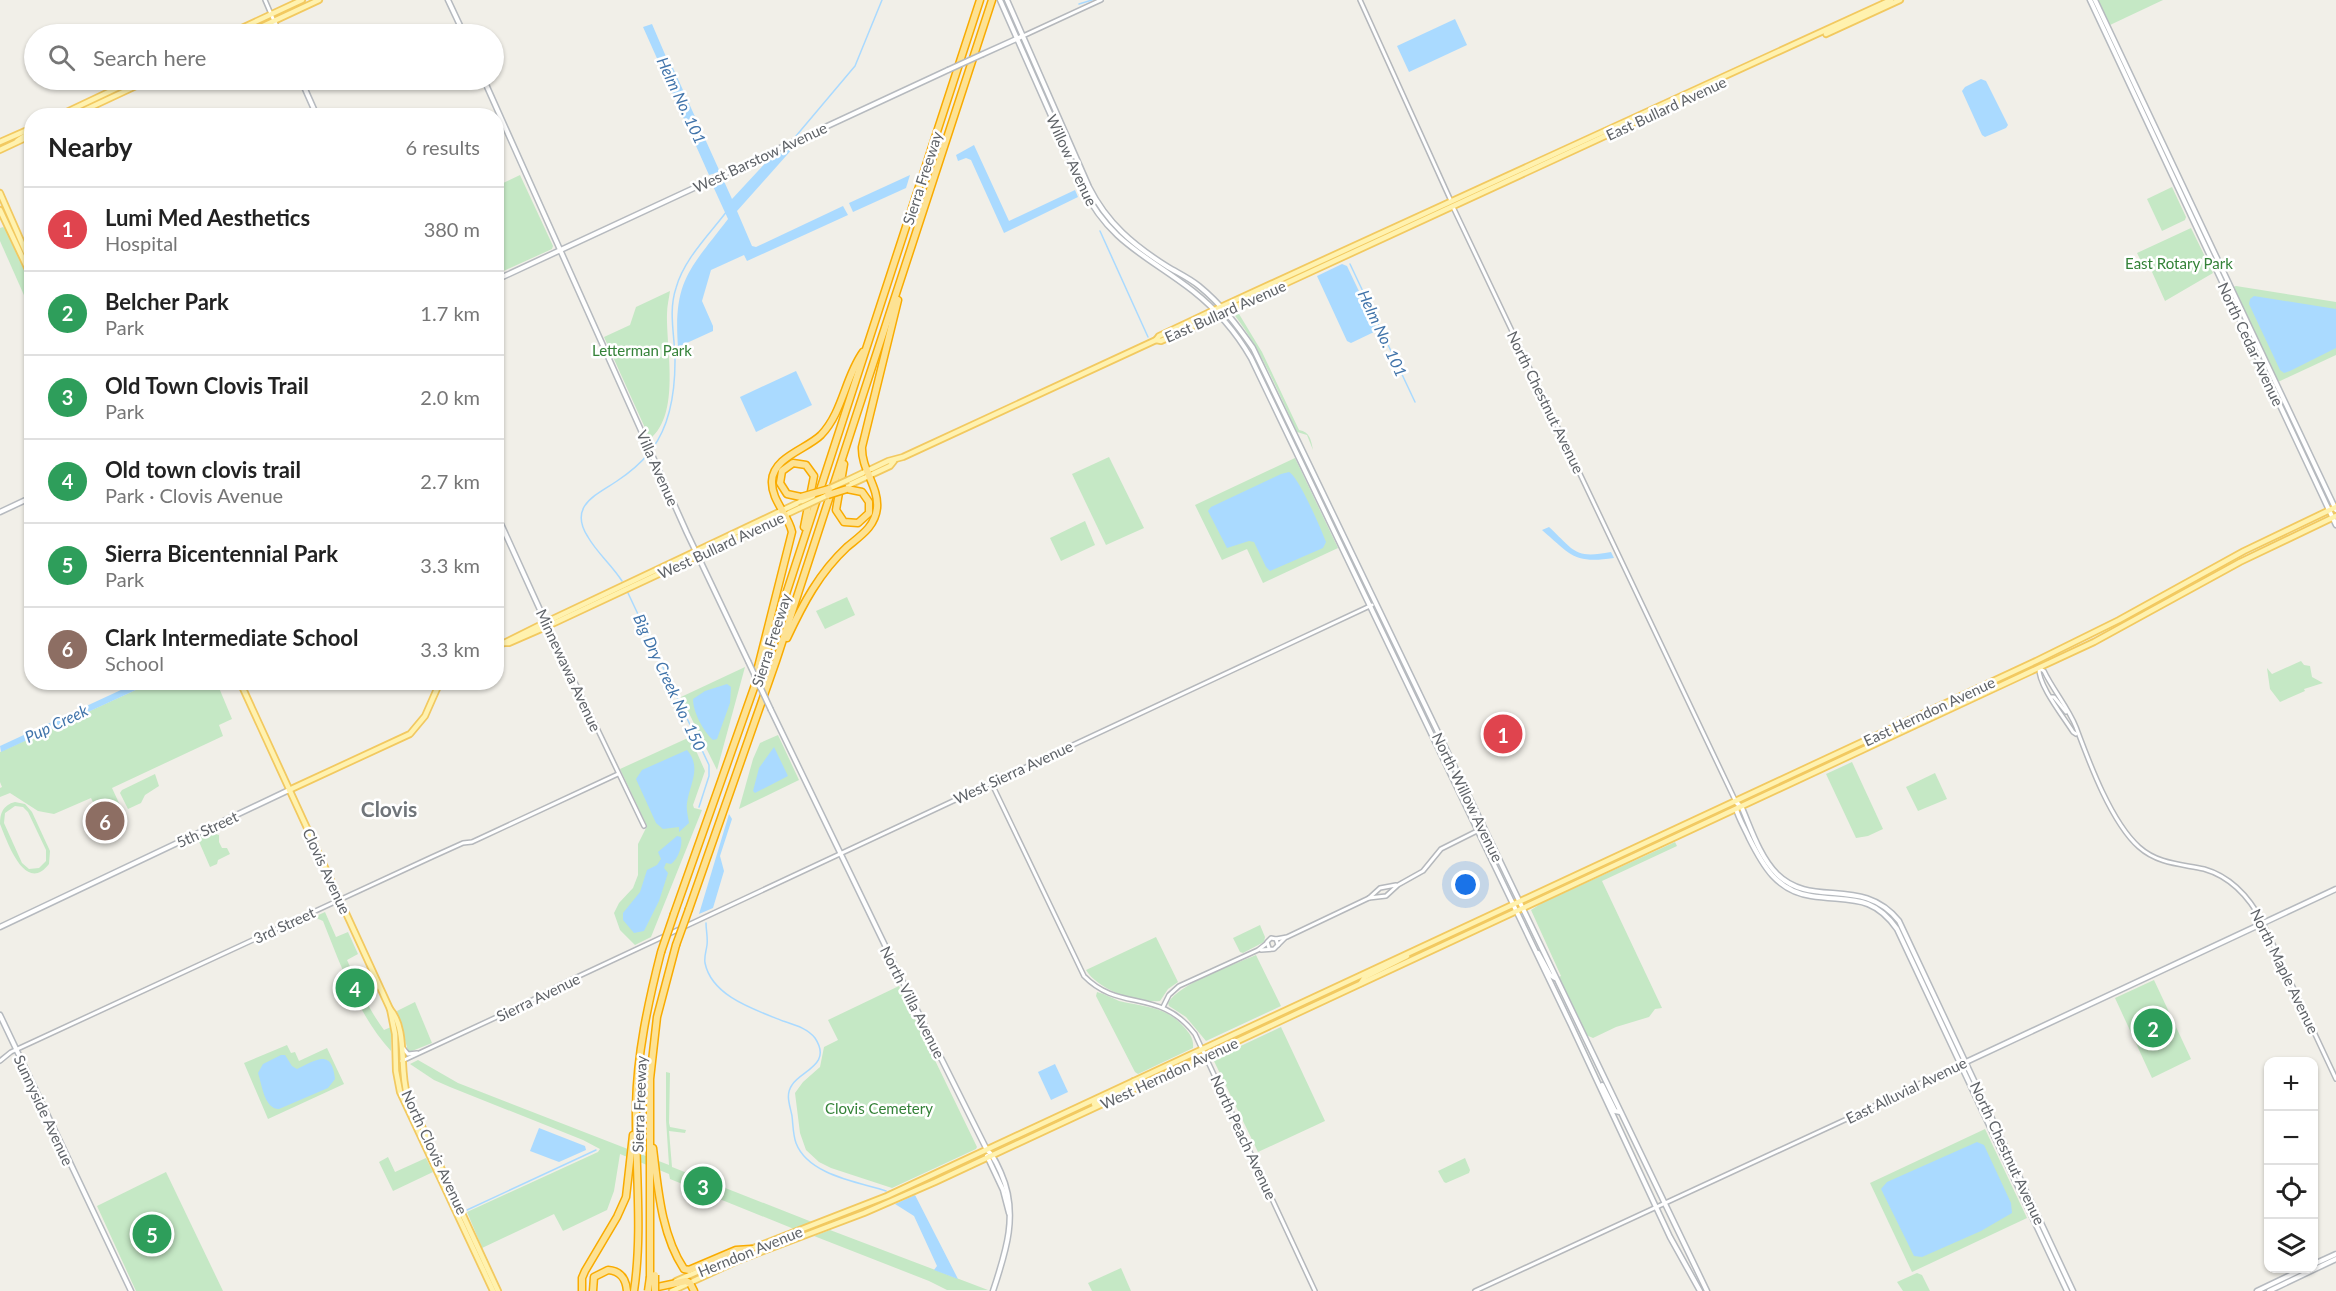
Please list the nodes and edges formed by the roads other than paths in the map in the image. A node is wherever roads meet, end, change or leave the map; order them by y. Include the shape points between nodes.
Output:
1 (265, 0) edge
2 (302, 0) edge
3 (318, 0) edge
4 (448, 0) edge
5 (980, 0) edge
6 (992, 0) edge
7 (1007, 0) edge
8 (1101, 0) edge
9 (1360, 0) edge
10 (1891, 0) edge
11 (1900, 0) edge
12 (2090, 0) edge
13 (2095, 0) edge
14 (1000, 1) edge
15 (271, 15) junction
16 (274, 21) junction
17 (251, 24) edge
18 (268, 24) edge
19 (275, 24) edge
20 (459, 24) edge
21 (1023, 36) junction
22 (1017, 38) junction
23 (114, 90) edge
24 (127, 90) edge
25 (305, 90) edge
26 (488, 90) edge
27 (77, 108) edge
28 (89, 108) edge
29 (313, 108) edge
30 (497, 108) edge
31 (504, 125) edge
32 (24, 134) edge
33 (24, 137) edge
34 (0, 142) edge
35 (0, 150) edge
36 (0, 193) edge
37 (1452, 204) junction
38 (0, 210) edge
39 (14, 241) junction
40 (24, 248) edge
41 (2206, 249) junction
42 (560, 250) junction
43 (24, 255) edge
44 (24, 263) edge
45 (906, 266) junction
46 (504, 276) edge
47 (2225, 276) junction
48 (1224, 309) junction
49 (1216, 312) junction
50 (867, 347) junction
51 (1276, 410) junction
52 (854, 423) junction
53 (2293, 433) junction
54 (1295, 438) junction
55 (2313, 461) junction
56 (867, 474) junction
57 (847, 485) junction
58 (828, 492) junction
59 (801, 499) junction
60 (24, 501) edge
61 (2336, 508) edge
62 (2329, 510) junction
63 (0, 512) edge
64 (783, 513) junction
65 (2334, 517) edge
66 (761, 520) junction
67 (2336, 525) edge
68 (504, 530) edge
69 (739, 536) junction
70 (697, 553) junction
71 (795, 566) junction
72 (633, 581) junction
73 (611, 597) junction
74 (584, 603) junction
75 (1371, 606) junction
76 (564, 618) junction
77 (547, 624) junction
78 (504, 644) edge
79 (776, 661) junction
80 (2039, 668) junction
81 (244, 690) edge
82 (436, 690) edge
83 (1414, 697) junction
84 (2051, 697) junction
85 (2070, 715) junction
86 (744, 717) junction
87 (1432, 723) junction
88 (2076, 734) junction
89 (1452, 771) junction
90 (618, 774) junction
91 (991, 782) junction
92 (289, 790) junction
93 (1736, 802) junction
94 (1739, 809) junction
95 (644, 826) dead end
96 (1483, 828) junction
97 (1478, 831) junction
98 (840, 853) junction
99 (1775, 876) junction
100 (1398, 885) junction
101 (1386, 888) junction
102 (2336, 889) edge
103 (1377, 892) junction
104 (1388, 893) junction
105 (1380, 897) junction
106 (1369, 898) junction
107 (340, 900) junction
108 (1516, 903) junction
109 (1523, 908) junction
110 (1516, 911) junction
111 (2263, 923) junction
112 (0, 927) edge
113 (1287, 937) junction
114 (1276, 939) junction
115 (655, 941) joint
116 (1267, 943) junction
117 (1278, 945) junction
118 (1269, 948) junction
119 (1534, 948) junction
120 (1258, 950) junction
121 (1414, 950) junction
122 (1555, 978) junction
123 (1549, 980) junction
124 (1361, 983) junction
125 (1163, 1007) junction
126 (390, 1009) junction
127 (1570, 1009) junction
128 (0, 1015) edge
129 (401, 1045) junction
130 (1203, 1049) junction
131 (16, 1050) junction
132 (422, 1052) junction
133 (1206, 1056) junction
134 (0, 1061) edge
135 (399, 1063) junction
136 (1964, 1063) junction
137 (1594, 1075) junction
138 (2336, 1079) edge
139 (1134, 1081) junction
140 (1620, 1112) junction
141 (1080, 1114) junction
142 (987, 1150) junction
143 (990, 1157) junction
144 (633, 1168) junction
145 (653, 1176) junction
146 (1664, 1204) junction
147 (1656, 1208) junction
148 (813, 1226) joint
149 (814, 1232) joint
150 (751, 1249) junction
151 (2335, 1256) edge
152 (2318, 1262) edge
153 (2296, 1273) edge
154 (652, 1276) junction
155 (675, 1281) junction
156 (690, 1283) junction
157 (629, 1290) edge
158 (1699, 1290) edge
159 (131, 1291) edge
160 (493, 1291) edge
161 (498, 1291) edge
162 (582, 1291) edge
163 (593, 1291) edge
164 (647, 1291) edge
165 (655, 1291) edge
166 (672, 1291) edge
167 (694, 1291) edge
168 (993, 1291) edge
169 (1315, 1291) edge
170 (1475, 1291) edge
171 (1707, 1291) edge
172 (2070, 1291) edge
173 (2257, 1291) edge
174 (2269, 1291) edge

1 - 15 street
2 - 15 main road
3 - 16 main road
4 - 20 main road
5 - 50 highway, Sierra Freeway
6 - 45 highway, Sierra Freeway
7 - 21 main road, Willow Avenue
8 - 21 street
9 - 37 street, North Chestnut Avenue
10 - 37 main road, East Bullard Avenue
11 - 37 main road, East Bullard Avenue
12 - 41 main road, North Cedar Avenue
13 - 47 main road, North Cedar Avenue
14 - 22 main road, Willow Avenue
15 - 16 street
15 - 17 main road
16 - 18 main road
16 - 19 main road
21 - 22 main road, West Barstow Avenue
21 - 48 main road, Willow Avenue via 1103,212 1131,242 1188,278
22 - 42 main road, West Barstow Avenue, bridge
22 - 49 main road, Willow Avenue via 1098,214 1126,245
23 - 27 main road
24 - 28 main road
25 - 29 main road
26 - 30 main road, Villa Avenue
31 - 42 main road, Villa Avenue
32 - 34 main road
33 - 35 main road
36 - 40 main road
37 - 48 main road, East Bullard Avenue
37 - 93 street, North Chestnut Avenue
38 - 39 main road
39 - 43 main road
39 - 44 main road
41 - 47 main road
41 - 53 main road, North Cedar Avenue
42 - 46 main road, West Barstow Avenue
42 - 70 main road, Villa Avenue
45 - 52 highway, Sierra Freeway
45 - 56 highway via 862,447
47 - 55 main road, North Cedar Avenue
48 - 49 main road, East Bullard Avenue
48 - 54 main road, North Willow Avenue via 1253,348
49 - 51 main road, North Willow Avenue via 1248,353
49 - 56 main road, East Bullard Avenue
50 - 64 highway via 821,435 774,472 774,494
50 - 71 highway, Sierra Freeway
51 - 54 main road
51 - 75 main road, North Willow Avenue
52 - 57 highway via 835,506 841,520 858,523 869,513 869,502 862,492
52 - 79 highway, Sierra Freeway
53 - 55 main road via 2308,460
53 - 62 main road, North Cedar Avenue
54 - 87 main road, North Willow Avenue
55 - 61 main road, North Cedar Avenue
56 - 57 main road
56 - 79 highway via 877,501 873,522 826,568 808,594
57 - 58 highway, bridge
58 - 59 highway, bridge
58 - 64 main road, West Bullard Avenue, bridge
59 - 64 main road, West Bullard Avenue
59 - 71 highway via 787,494 780,483 782,471 793,463 806,465 814,476
60 - 63 main road
61 - 62 main road, East Herndon Avenue
62 - 65 main road, North Cedar Avenue
62 - 93 main road, East Herndon Avenue via 2227,560 2103,629
64 - 66 main road, West Bullard Avenue
64 - 69 main road, West Bullard Avenue
64 - 86 highway via 790,526 791,540
65 - 67 main road, North Cedar Avenue
65 - 80 main road, East Herndon Avenue
66 - 69 main road
66 - 70 main road, West Bullard Avenue
68 - 77 main road, Minnewawa Avenue
69 - 70 main road, West Bullard Avenue
70 - 72 main road, West Bullard Avenue
70 - 73 main road, West Bullard Avenue
70 - 98 main road, Villa Avenue, bridge
71 - 86 highway, Sierra Freeway
72 - 73 main road
72 - 74 main road, West Bullard Avenue
73 - 76 main road, West Bullard Avenue
74 - 76 main road
74 - 77 main road, West Bullard Avenue
75 - 83 main road, North Willow Avenue
75 - 91 street, West Sierra Avenue
76 - 77 main road, West Bullard Avenue
77 - 78 main road
77 - 90 street, Minnewawa Avenue
79 - 145 highway, Sierra Freeway, bridge via 662,993 650,1079
80 - 84 street, North Maple Avenue via 2038,674
80 - 85 street, North Maple Avenue
80 - 94 main road, East Herndon Avenue
81 - 92 main road, Clovis Avenue
82 - 92 main road, 5th Street via 414,730
83 - 87 main road
83 - 89 main road, North Willow Avenue
84 - 85 street
84 - 88 street, North Maple Avenue
85 - 88 street, North Maple Avenue
86 - 144 highway, Sierra Freeway, bridge via 649,995 637,1077
87 - 89 main road, North Willow Avenue
88 - 111 street, North Maple Avenue via 2118,821 2139,847 2165,861 2223,878 2246,896
89 - 96 main road, North Willow Avenue
89 - 97 main road, North Willow Avenue
90 - 95 street, Minnewawa Avenue
90 - 107 street, 3rd Street
91 - 98 street, West Sierra Avenue
91 - 125 street, North Peach Avenue via 1084,976 1117,997
92 - 107 main road, Clovis Avenue
92 - 112 main road, 5th Street
93 - 94 main road, North Chestnut Avenue
93 - 108 main road, East Herndon Avenue
94 - 99 main road, North Chestnut Avenue
94 - 99 main road, North Chestnut Avenue via 1761,861
94 - 109 main road, East Herndon Avenue
96 - 97 street
96 - 108 main road, North Willow Avenue
97 - 100 street via 1441,849 1423,871
97 - 108 main road, North Willow Avenue
98 - 115 street, West Sierra Avenue
98 - 142 main road, North Villa Avenue
99 - 136 main road, North Chestnut Avenue via 1781,884 1799,893 1860,900 1887,915
99 - 136 main road, North Chestnut Avenue via 1816,891 1866,897 1885,907 1906,934
100 - 101 street
100 - 104 street
101 - 103 street
101 - 104 street
102 - 111 main road, East Alluvial Avenue
103 - 105 street
103 - 106 street
104 - 105 street
105 - 106 street
106 - 113 street
107 - 126 main road, Clovis Avenue
107 - 131 street, 3rd Street
108 - 109 main road, North Willow Avenue
108 - 110 main road, North Willow Avenue
108 - 121 main road, West Herndon Avenue
109 - 110 main road, West Herndon Avenue
109 - 122 main road, North Willow Avenue
110 - 119 main road, North Willow Avenue
110 - 124 main road, West Herndon Avenue
111 - 136 main road, East Alluvial Avenue
111 - 138 street, North Maple Avenue
113 - 114 street
113 - 117 street
114 - 116 street
114 - 117 street
115 - 132 street, Sierra Avenue
116 - 118 street
116 - 120 street
117 - 118 street
118 - 120 street
119 - 122 main road
119 - 123 main road, North Willow Avenue
120 - 125 street via 1179,986
121 - 124 main road
121 - 130 main road, West Herndon Avenue
122 - 127 main road, North Willow Avenue
123 - 127 main road
123 - 137 main road, North Willow Avenue
124 - 133 main road, West Herndon Avenue
125 - 130 street, North Peach Avenue via 1184,1021
126 - 129 main road, North Clovis Avenue via 397,1020
126 - 135 main road, Clovis Avenue
127 - 140 main road, North Willow Avenue
128 - 131 main road, Sunnyside Avenue
129 - 132 street via 408,1054
129 - 135 main road, North Clovis Avenue
130 - 133 street, North Peach Avenue
130 - 139 main road, West Herndon Avenue
131 - 134 street, 3rd Street
131 - 159 main road, Sunnyside Avenue
132 - 135 street, Sierra Avenue
133 - 141 main road, West Herndon Avenue
133 - 169 street, North Peach Avenue
135 - 160 main road, North Clovis Avenue via 397,1080 404,1099
135 - 161 main road, North Clovis Avenue via 407,1094
136 - 146 street, East Alluvial Avenue
136 - 172 main road, North Chestnut Avenue
136 - 172 main road, North Chestnut Avenue via 2055,1267
137 - 140 main road via 1615,1111
137 - 147 main road, North Willow Avenue
139 - 141 main road via 1133,1086
139 - 142 main road, West Herndon Avenue
140 - 146 main road, North Willow Avenue
141 - 143 main road, West Herndon Avenue
142 - 143 main road, North Villa Avenue
142 - 148 main road, West Herndon Avenue
143 - 149 main road, West Herndon Avenue
143 - 168 main road, North Villa Avenue via 1010,1214 1007,1246
144 - 157 highway, Sierra Freeway via 637,1246 635,1283
144 - 162 highway via 617,1217 582,1278
145 - 150 highway via 666,1225 684,1269 736,1250
145 - 154 highway, Sierra Freeway
146 - 147 street, East Alluvial Avenue
146 - 171 main road, North Willow Avenue
147 - 158 main road, North Willow Avenue
147 - 170 street, East Alluvial Avenue
148 - 150 main road, Herndon Avenue
149 - 156 main road, Herndon Avenue
150 - 155 main road, Herndon Avenue
151 - 152 main road
151 - 174 main road via 2325,1265
153 - 173 main road
154 - 164 highway, Sierra Freeway, bridge
154 - 165 highway, bridge
155 - 156 highway
155 - 164 highway
155 - 165 main road, Herndon Avenue
156 - 166 main road, Herndon Avenue
156 - 167 highway
157 - 163 highway via 621,1275 608,1270 594,1277

